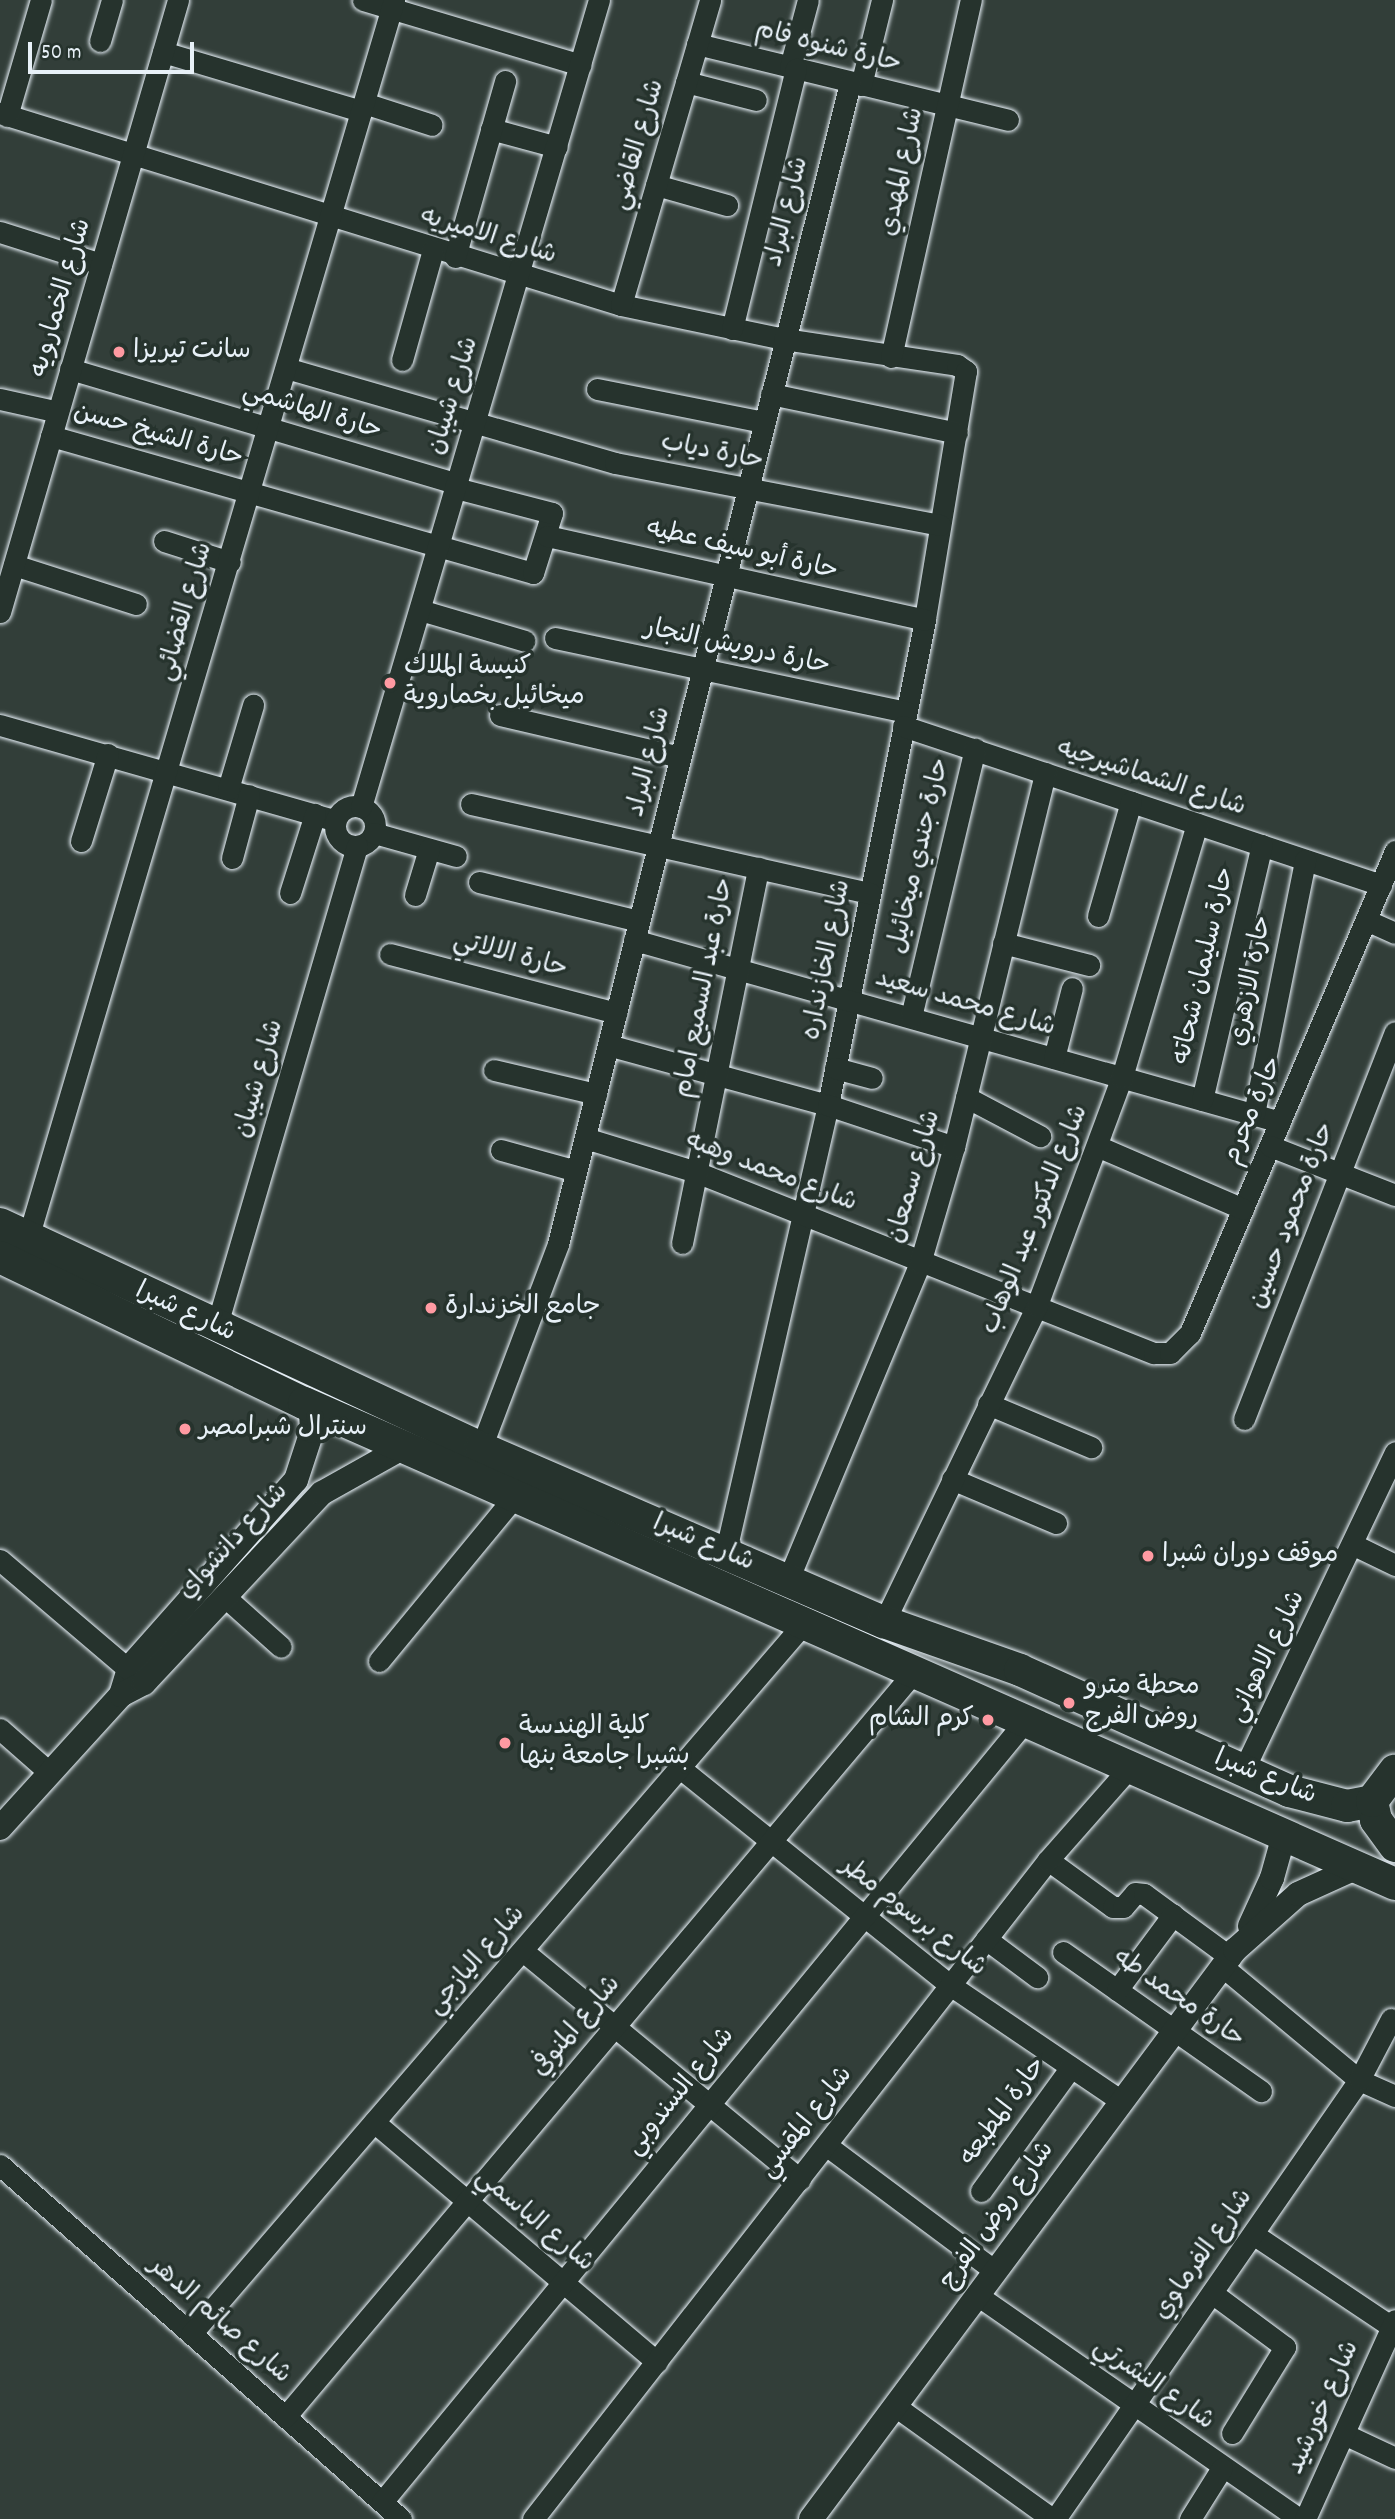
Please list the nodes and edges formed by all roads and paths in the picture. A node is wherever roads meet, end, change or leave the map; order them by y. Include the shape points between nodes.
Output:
1 (41, 0) edge
2 (112, 0) edge
3 (178, 0) edge
4 (363, 0) edge
5 (598, 0) edge
6 (710, 0) edge
7 (808, 0) edge
8 (882, 0) edge
9 (971, 0) edge
10 (392, 4) edge
11 (100, 41) dead end
12 (697, 44) junction
13 (163, 52) junction
14 (581, 65) junction
15 (793, 68) junction
16 (505, 81) dead end
17 (686, 82) junction
18 (856, 84) junction
19 (755, 100) dead end
20 (946, 106) junction
21 (362, 107) junction
22 (4, 114) edge
23 (1008, 121) dead end
24 (432, 125) dead end
25 (491, 129) junction
26 (557, 147) junction
27 (132, 156) junction
28 (656, 185) junction
29 (727, 205) dead end
30 (330, 219) junction
31 (1, 236) edge
32 (433, 250) junction
33 (455, 257) junction
34 (101, 264) junction
35 (520, 276) junction
36 (621, 305) junction
37 (732, 329) junction
38 (784, 339) junction
39 (891, 357) junction
40 (402, 359) dead end
41 (286, 368) junction
42 (70, 369) junction
43 (967, 374) joint
44 (597, 389) dead end
45 (771, 394) junction
46 (0, 399) edge
47 (58, 412) junction
48 (476, 422) junction
49 (763, 422) junction
50 (269, 428) junction
51 (957, 433) junction
52 (51, 436) junction
53 (457, 486) junction
54 (747, 488) junction
55 (250, 491) junction
56 (940, 525) junction
57 (547, 536) junction
58 (164, 541) dead end
59 (438, 548) junction
60 (10, 555) edge
61 (230, 562) junction
62 (725, 576) junction
63 (136, 604) dead end
64 (419, 610) junction
65 (0, 612) edge
66 (925, 620) junction
67 (555, 638) dead end
68 (525, 642) dead end
69 (702, 669) junction
70 (253, 705) dead end
71 (500, 715) dead end
72 (905, 719) junction
73 (0, 724) edge
74 (975, 749) junction
75 (108, 754) junction
76 (680, 757) junction
77 (169, 771) junction
78 (1045, 773) junction
79 (228, 789) junction
80 (249, 795) junction
81 (1131, 802) junction
82 (471, 804) dead end
83 (360, 807) junction
84 (315, 814) junction
85 (336, 821) junction
86 (1197, 824) junction
87 (374, 833) junction
88 (81, 841) dead end
89 (1262, 845) junction
90 (357, 846) junction
91 (657, 846) junction
92 (429, 849) junction
93 (1395, 851) edge
94 (456, 856) dead end
95 (232, 858) dead end
96 (1305, 860) junction
97 (758, 868) junction
98 (479, 882) dead end
99 (1381, 885) junction
100 (290, 893) dead end
101 (870, 893) junction
102 (415, 895) dead end
103 (1098, 916) dead end
104 (1366, 920) junction
105 (636, 930) junction
106 (1395, 933) edge
107 (1003, 943) junction
108 (390, 954) dead end
109 (1089, 965) dead end
110 (737, 969) junction
111 (1072, 988) dead end
112 (848, 1000) junction
113 (616, 1013) junction
114 (911, 1017) junction
115 (1395, 1032) edge
116 (981, 1037) junction
117 (608, 1045) junction
118 (1054, 1058) junction
119 (835, 1068) junction
120 (494, 1070) dead end
121 (716, 1074) junction
122 (1122, 1077) junction
123 (872, 1079) dead end
124 (596, 1094) junction
125 (966, 1097) junction
126 (1202, 1100) junction
127 (828, 1105) junction
128 (1254, 1114) junction
129 (1280, 1122) junction
130 (1040, 1136) dead end
131 (584, 1138) junction
132 (1097, 1146) junction
133 (1270, 1146) junction
134 (954, 1147) junction
135 (501, 1150) dead end
136 (576, 1171) junction
137 (696, 1172) junction
138 (1340, 1173) junction
139 (1395, 1195) edge
140 (1243, 1209) junction
141 (804, 1214) junction
142 (0, 1224) edge
143 (28, 1238) junction
144 (682, 1243) dead end
145 (0, 1257) edge
146 (920, 1263) junction
147 (1037, 1306) junction
148 (216, 1328) junction
149 (1170, 1353) joint
150 (304, 1403) junction
151 (988, 1404) junction
152 (1244, 1419) dead end
153 (404, 1447) junction
154 (1091, 1447) dead end
155 (481, 1448) junction
156 (1395, 1452) edge
157 (952, 1479) junction
158 (516, 1495) junction
159 (1056, 1523) dead end
160 (1354, 1545) junction
161 (725, 1553) junction
162 (0, 1560) edge
163 (1395, 1565) edge
164 (788, 1580) junction
165 (224, 1596) junction
166 (884, 1622) junction
167 (804, 1623) junction
168 (281, 1647) dead end
169 (379, 1661) dead end
170 (1020, 1670) junction
171 (912, 1673) junction
172 (137, 1676) junction
173 (1092, 1701) junction
174 (1014, 1715) junction
175 (0, 1729) edge
176 (1083, 1744) junction
177 (1131, 1766) junction
178 (680, 1768) junction
179 (1243, 1771) junction
180 (49, 1772) junction
181 (1395, 1772) edge
182 (1372, 1801) junction
183 (0, 1828) edge
184 (1284, 1835) junction
185 (770, 1841) junction
186 (1395, 1846) edge
187 (1048, 1860) junction
188 (1382, 1878) edge
189 (862, 1915) junction
190 (1172, 1915) junction
191 (986, 1939) junction
192 (523, 1951) junction
193 (1063, 1952) dead end
194 (1229, 1958) junction
195 (1037, 1977) dead end
196 (950, 1985) junction
197 (1117, 1990) junction
198 (1391, 2020) dead end
199 (613, 2028) junction
200 (1175, 2031) junction
201 (1072, 2067) junction
202 (1359, 2080) junction
203 (1261, 2091) dead end
204 (1395, 2096) edge
205 (1121, 2100) junction
206 (708, 2104) junction
207 (374, 2122) junction
208 (826, 2145) junction
209 (0, 2165) edge
210 (800, 2179) junction
211 (981, 2191) dead end
212 (467, 2202) junction
213 (1253, 2234) junction
214 (995, 2271) junction
215 (562, 2282) junction
216 (1212, 2293) junction
217 (977, 2295) junction
218 (1394, 2326) edge
219 (191, 2334) junction
220 (657, 2362) junction
221 (895, 2406) junction
222 (1133, 2406) junction
223 (285, 2417) junction
224 (1232, 2433) dead end
225 (1343, 2434) junction
226 (1395, 2458) edge
227 (1222, 2468) junction
228 (382, 2502) junction
229 (815, 2518) edge
230 (401, 2519) edge
231 (533, 2519) edge
232 (1054, 2519) edge
233 (1190, 2519) edge
234 (1299, 2519) edge
235 (1305, 2519) edge

1 - 22 street
2 - 11 street
3 - 13 street, شارع الخمارويه
4 - 10 street
5 - 14 street, شارع شيبان
6 - 12 street, شارع القاضي
7 - 15 street
8 - 18 street, شارع البراد
9 - 20 street, شارع المهدي
10 - 14 street
10 - 21 street, شارع القضائي
12 - 15 street, حارة شنوه فام
12 - 17 street, شارع القاضي
13 - 21 street
13 - 27 street, شارع الخمارويه
14 - 26 street, شارع شيبان
15 - 18 street, حارة شنوه فام
15 - 37 street
16 - 25 street
17 - 19 street
17 - 28 street, شارع القاضي
18 - 20 street, حارة شنوه فام
18 - 38 street, شارع البراد
20 - 23 street, حارة شنوه فام
20 - 39 street, شارع المهدي
21 - 24 street
21 - 30 street, شارع القضائي
22 - 27 street, شارع الاميريه
25 - 26 street
25 - 33 street
26 - 35 street, شارع شيبان
27 - 30 street, شارع الاميريه
27 - 34 street, شارع الخمارويه
28 - 29 street
28 - 36 street, شارع القاضي
30 - 32 street, شارع الاميريه
30 - 41 street, شارع القضائي
31 - 34 street
32 - 33 street, شارع الاميريه
32 - 40 street
33 - 35 street, شارع الاميريه
34 - 42 street, شارع الخمارويه
35 - 36 street, شارع الاميريه
35 - 48 street, شارع شيبان
36 - 37 street, شارع الاميريه
37 - 38 street, شارع الاميريه
38 - 39 street, شارع الاميريه
38 - 45 street, شارع البراد
39 - 43 street, شارع الاميريه via 957,365
41 - 48 street, حارة دياب
41 - 50 street, شارع القضائي
42 - 47 street, شارع الخمارويه
42 - 50 street, حارة الهاشمي
43 - 51 street, شارع الخازنداره
44 - 49 street
45 - 49 street, شارع البراد
45 - 51 street
46 - 47 street
47 - 52 street, شارع الخمارويه
48 - 53 street, شارع شيبان
48 - 54 street, حارة دياب via 615,463
49 - 54 street, شارع البراد
50 - 53 street, حارة الهاشمي
50 - 55 street, شارع القضائي
51 - 56 street, شارع الخازنداره
52 - 55 street, حارة الشيخ حسن
52 - 60 street, شارع الخمارويه
53 - 57 street via 551,513
53 - 59 street, شارع شيبان
54 - 56 street, حارة دياب
54 - 62 street, شارع البراد
55 - 59 street, حارة الشيخ حسن
55 - 61 street, شارع القضائي
56 - 66 street, شارع الخازنداره
57 - 59 street via 533,573
57 - 62 street, حارة أبو سيف عطيه
58 - 61 street
59 - 64 street, شارع شيبان
60 - 63 street
60 - 65 street, شارع الخمارويه
61 - 77 street, شارع القضائي
62 - 66 street, حارة أبو سيف عطيه
62 - 69 street, شارع البراد
64 - 68 street
64 - 83 street, شارع شيبان
66 - 72 street, شارع الخازنداره
67 - 69 street, حارة درويش النجار
69 - 72 street, حارة درويش النجار
69 - 76 street, شارع البراد
70 - 79 street
71 - 76 street
72 - 74 street, شارع الشماشيرجيه
72 - 101 street, شارع الخازنداره
73 - 75 street
74 - 78 street, شارع الشماشيرجيه
74 - 114 street, حارة جندي ميخائيل
75 - 77 street
75 - 88 street
76 - 91 street, شارع البراد
77 - 79 street
77 - 143 street, شارع القضائي
78 - 81 street, شارع الشماشيرجيه
78 - 107 street, شارع سمعان
79 - 80 street
80 - 84 street
80 - 95 street
81 - 86 street, شارع الشماشيرجيه
81 - 103 street
82 - 91 street
83 - 85 street via 346,809
83 - 87 street via 371,814
84 - 85 street
84 - 100 street
85 - 90 street via 339,838
86 - 89 street, شارع الشماشيرجيه
86 - 122 street, شارع الدكتور عبد الوهاب
87 - 90 street
87 - 92 street
89 - 96 street, شارع الشماشيرجيه
89 - 126 street, حارة سليمان شحاته
90 - 148 street, شارع شيبان
91 - 97 street
91 - 105 street, شارع البراد
92 - 94 street
92 - 102 street
93 - 99 street, حارة محرم
96 - 99 street, شارع الشماشيرجيه
96 - 128 street, حارة الازهري
97 - 101 street
97 - 110 street, حارة عبد السميع امام
98 - 105 street, شارع محمد سعيد
99 - 104 street, حارة محرم
101 - 112 street, شارع الخازنداره
104 - 106 street
104 - 129 street, حارة محرم
105 - 110 street, شارع محمد سعيد
105 - 113 street, شارع البراد
107 - 109 street
107 - 116 street, شارع سمعان
108 - 113 street, حارة الالاتي
110 - 112 street, شارع محمد سعيد
110 - 121 street, حارة عبد السميع امام
111 - 118 street
112 - 114 street, شارع محمد سعيد
112 - 119 street, شارع الخازنداره
113 - 117 street, شارع البراد
114 - 116 street, شارع محمد سعيد
115 - 138 street, حارة محمود حسين
116 - 118 street, شارع محمد سعيد
116 - 125 street, شارع سمعان
117 - 121 street
117 - 124 street, شارع البراد
118 - 122 street, شارع محمد سعيد
119 - 123 street
119 - 127 street, شارع الخازنداره
120 - 124 street
121 - 127 street
121 - 137 street, حارة عبد السميع امام
122 - 126 street, شارع محمد سعيد
122 - 132 street, شارع الدكتور عبد الوهاب
124 - 131 street, شارع البراد
125 - 130 street
125 - 134 street, شارع سمعان
126 - 128 street, شارع محمد سعيد
127 - 134 street
127 - 141 street, شارع الخازنداره
128 - 129 street, شارع محمد سعيد
129 - 133 street, حارة محرم
131 - 136 street, شارع البراد
131 - 137 street, شارع محمد وهبه
132 - 140 street
132 - 147 street, شارع الدكتور عبد الوهاب
133 - 138 street
133 - 140 street, حارة محرم
134 - 146 street, شارع سمعان
135 - 136 street
136 - 155 street, شارع البراد via 558,1244
137 - 141 street, شارع محمد وهبه
137 - 144 street, حارة عبد السميع امام
138 - 139 street
138 - 152 street, حارة محمود حسين
140 - 149 street, حارة محرم via 1190,1333
141 - 146 street, شارع محمد وهبه
141 - 161 street, شارع الخازنداره
142 - 143 main road, شارع شبرا
143 - 148 main road, شارع شبرا
145 - 150 main road, شارع شبرا
146 - 147 street, شارع محمد وهبه
146 - 164 street, شارع سمعان
147 - 149 street, شارع محمد وهبه via 1154,1353
147 - 151 street, شارع الدكتور عبد الوهاب
148 - 155 main road, شارع شبرا
150 - 153 main road, شارع شبرا
150 - 172 street, شارع دانشواي via 311,1414 312,1431 296,1480
151 - 154 street
151 - 157 street, شارع الدكتور عبد الوهاب
153 - 158 main road, شارع شبرا
153 - 165 street, شارع دانشواي via 323,1493
155 - 161 main road, شارع شبرا
156 - 160 street, شارع الاهواني
157 - 159 street
157 - 166 street, شارع الدكتور عبد الوهاب
158 - 167 main road, شارع شبرا
158 - 169 street
160 - 163 street
160 - 179 street, شارع الاهواني
161 - 164 main road, شارع شبرا
162 - 172 street
164 - 166 main road, شارع شبرا
165 - 168 street
165 - 172 street, شارع دانشواي
166 - 170 main road, شارع شبرا
167 - 171 main road, شارع شبرا
167 - 178 street, شارع اليازجي
170 - 173 main road, شارع شبرا
170 - 174 main road
171 - 174 main road, شارع شبرا
171 - 185 street, شارع المنوفي
172 - 180 street, شارع دانشواي
173 - 176 main road via 1081,1716
173 - 179 main road, شارع شبرا
174 - 176 main road, شارع شبرا
174 - 189 street, شارع السندوبي
175 - 180 street
176 - 177 main road, شارع شبرا
177 - 184 main road, شارع شبرا
177 - 187 street, شارع المقسي
178 - 185 street, شارع برسوم مطر
178 - 192 street, شارع اليازجي
179 - 182 main road, شارع شبرا via 1321,1802 1347,1806
180 - 183 street, شارع دانشواي
181 - 182 main road
182 - 186 main road via 1377,1820
184 - 188 main road, شارع شبرا
184 - 194 street, شارع روض الفرج via 1272,1878
185 - 189 street, شارع برسوم مطر
185 - 199 street, شارع المنوفي
187 - 190 street via 1113,1908 1123,1907 1141,1893
187 - 191 street, شارع المقسي
188 - 194 street, شارع روض الفرج via 1350,1870 1298,1894
189 - 196 street, شارع برسوم مطر
189 - 206 street, شارع السندوبي
190 - 194 street
190 - 197 street
191 - 195 street
191 - 196 street, شارع المقسي
192 - 199 street
192 - 207 street, شارع اليازجي
193 - 197 street, حارة محمد طه
194 - 200 street, شارع روض الفرج
194 - 202 street
196 - 201 street, شارع برسوم مطر
196 - 208 street, شارع المقسي
197 - 200 street, حارة محمد طه
198 - 202 street, شارع الفرماوي
199 - 206 street
199 - 212 street, شارع المنوفي
200 - 203 street, حارة محمد طه
200 - 205 street, شارع روض الفرج
201 - 205 street, شارع برسوم مطر
201 - 211 street, حارة المطبعه
202 - 204 street
202 - 213 street, شارع الفرماوي
205 - 214 street, شارع روض الفرج
206 - 210 street
206 - 215 street, شارع السندوبي
207 - 212 street, شارع الباسمي
207 - 219 street, شارع اليازجي
208 - 210 street, شارع المقسي
208 - 214 street
209 - 219 street, شارع صائم الدهر
210 - 220 street, شارع المقسي
212 - 215 street, شارع الباسمي
212 - 223 street, شارع المنوفي
213 - 216 street, شارع الفرماوي
213 - 218 street
214 - 217 street, شارع روض الفرج
215 - 220 street, شارع الباسمي
215 - 228 street, شارع السندوبي
216 - 222 street, شارع الفرماوي
216 - 224 street via 1286,2347
217 - 221 street, شارع روض الفرج
217 - 222 street, شارع النشرتي
218 - 225 street, شارع خورشيد
219 - 223 street, شارع صائم الدهر
220 - 231 street, شارع المقسي
221 - 229 street, شارع روض الفرج
221 - 232 street
222 - 227 street, شارع النشرتي
222 - 232 street, شارع الفرماوي
223 - 228 street, شارع صائم الدهر
225 - 226 street
225 - 235 street, شارع خورشيد
227 - 233 street
227 - 234 street, شارع النشرتي
228 - 230 street, شارع صائم الدهر

